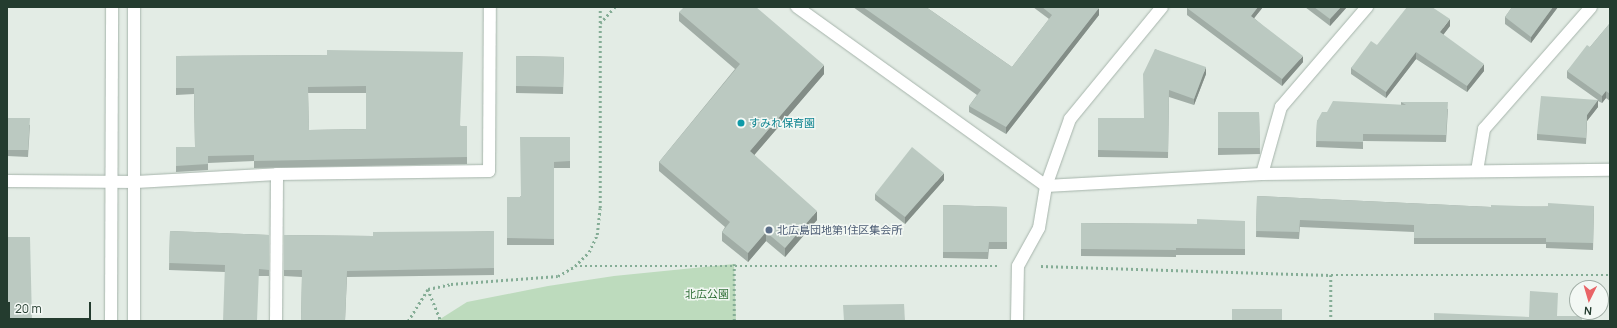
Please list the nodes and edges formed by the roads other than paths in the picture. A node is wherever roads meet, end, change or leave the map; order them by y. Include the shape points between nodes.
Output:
1 (112, 7) edge
2 (134, 7) edge
3 (490, 7) edge
4 (796, 7) edge
5 (1162, 7) edge
6 (1367, 7) edge
7 (1591, 7) edge
8 (1610, 170) edge
9 (1476, 171) junction
10 (277, 174) junction
11 (1262, 174) junction
12 (7, 181) edge
13 (112, 182) junction
14 (136, 182) junction
15 (1046, 186) junction
16 (111, 321) edge
17 (134, 321) edge
18 (276, 321) edge
19 (1017, 321) edge

1 - 13 street
2 - 14 street
3 - 10 street via 489,171
4 - 15 street
5 - 15 street via 1070,119
6 - 11 street via 1282,107
7 - 9 street via 1484,129
8 - 9 street
9 - 11 street
10 - 14 street
10 - 18 street
11 - 15 street
12 - 13 street
13 - 14 street
13 - 16 street
14 - 17 street
15 - 19 street via 1039,228 1018,266

